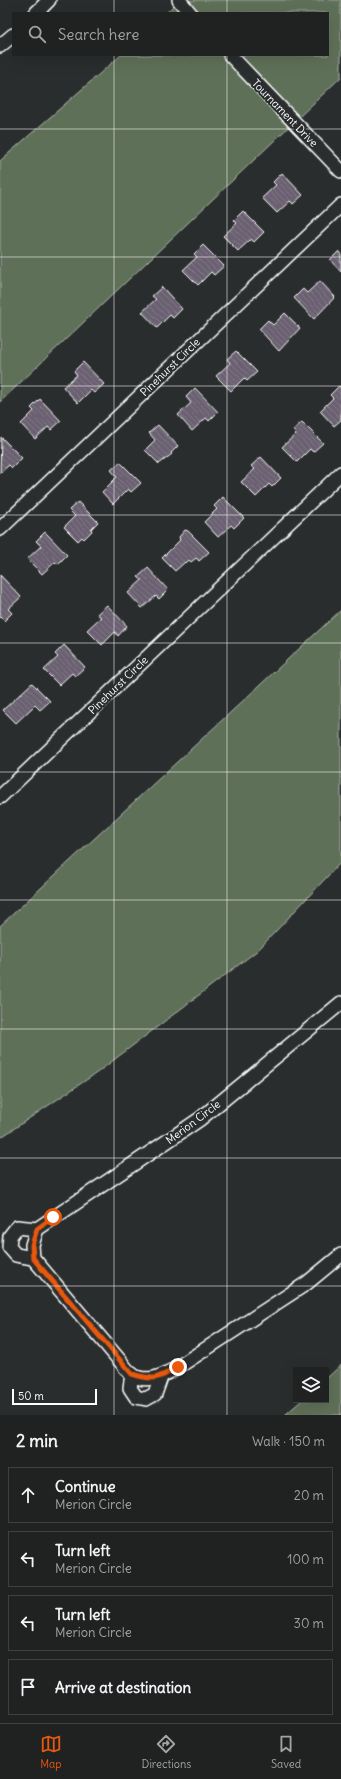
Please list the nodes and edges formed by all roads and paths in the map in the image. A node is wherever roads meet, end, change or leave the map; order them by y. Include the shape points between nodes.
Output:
1 (49, 0) edge
2 (37, 12) edge
3 (12, 36) edge
4 (0, 46) edge
5 (231, 56) edge
6 (341, 171) edge
7 (341, 205) edge
8 (341, 473) edge
9 (0, 530) edge
10 (0, 797) edge
11 (341, 1003) edge
12 (37, 1229) junction
13 (341, 1255) edge
14 (33, 1258) junction
15 (132, 1374) junction
16 (161, 1378) junction

1 - 2 street
3 - 4 street
5 - 6 street, Tournament Drive
7 - 9 street, Pinehurst Circle
8 - 10 street, Pinehurst Circle
11 - 12 street, Merion Circle via 200,1119
12 - 14 street via 32,1245
12 - 14 street via 17,1227 10,1236 9,1247 16,1255
13 - 16 street via 307,1283
14 - 15 street
15 - 16 street via 146,1379
15 - 16 street via 130,1388 136,1397 146,1399 155,1394

